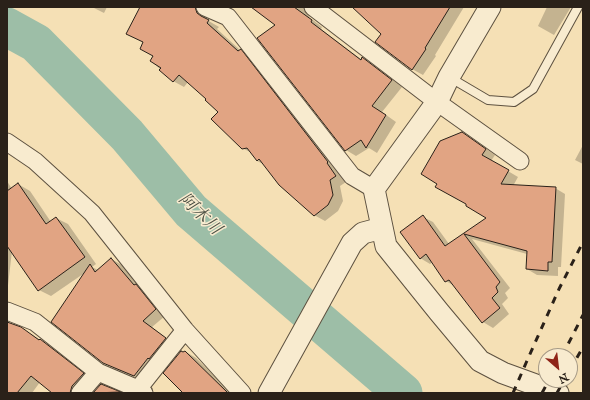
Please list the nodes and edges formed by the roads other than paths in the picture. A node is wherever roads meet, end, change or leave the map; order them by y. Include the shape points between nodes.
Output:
1 (205, 7) edge
2 (313, 7) edge
3 (490, 7) edge
4 (578, 7) edge
5 (232, 12) edge
6 (449, 77) junction
7 (437, 102) junction
8 (7, 142) edge
9 (520, 161) dead end
10 (374, 189) junction
11 (382, 228) junction
12 (7, 311) edge
13 (185, 330) junction
14 (98, 372) junction
15 (141, 391) edge
16 (80, 393) edge
17 (242, 393) edge
18 (268, 393) edge
19 (558, 393) edge

1 - 5 street
2 - 7 street
3 - 6 street
4 - 6 lane via 533,89 514,102 488,100
5 - 10 street via 352,176
6 - 7 street
7 - 9 street
7 - 10 street
8 - 13 street via 35,161 92,213
10 - 11 street
11 - 18 street via 364,233 352,243
11 - 19 street via 386,246 480,361 503,373
12 - 14 street via 35,322
13 - 15 street
13 - 17 street
14 - 15 street
14 - 16 street

